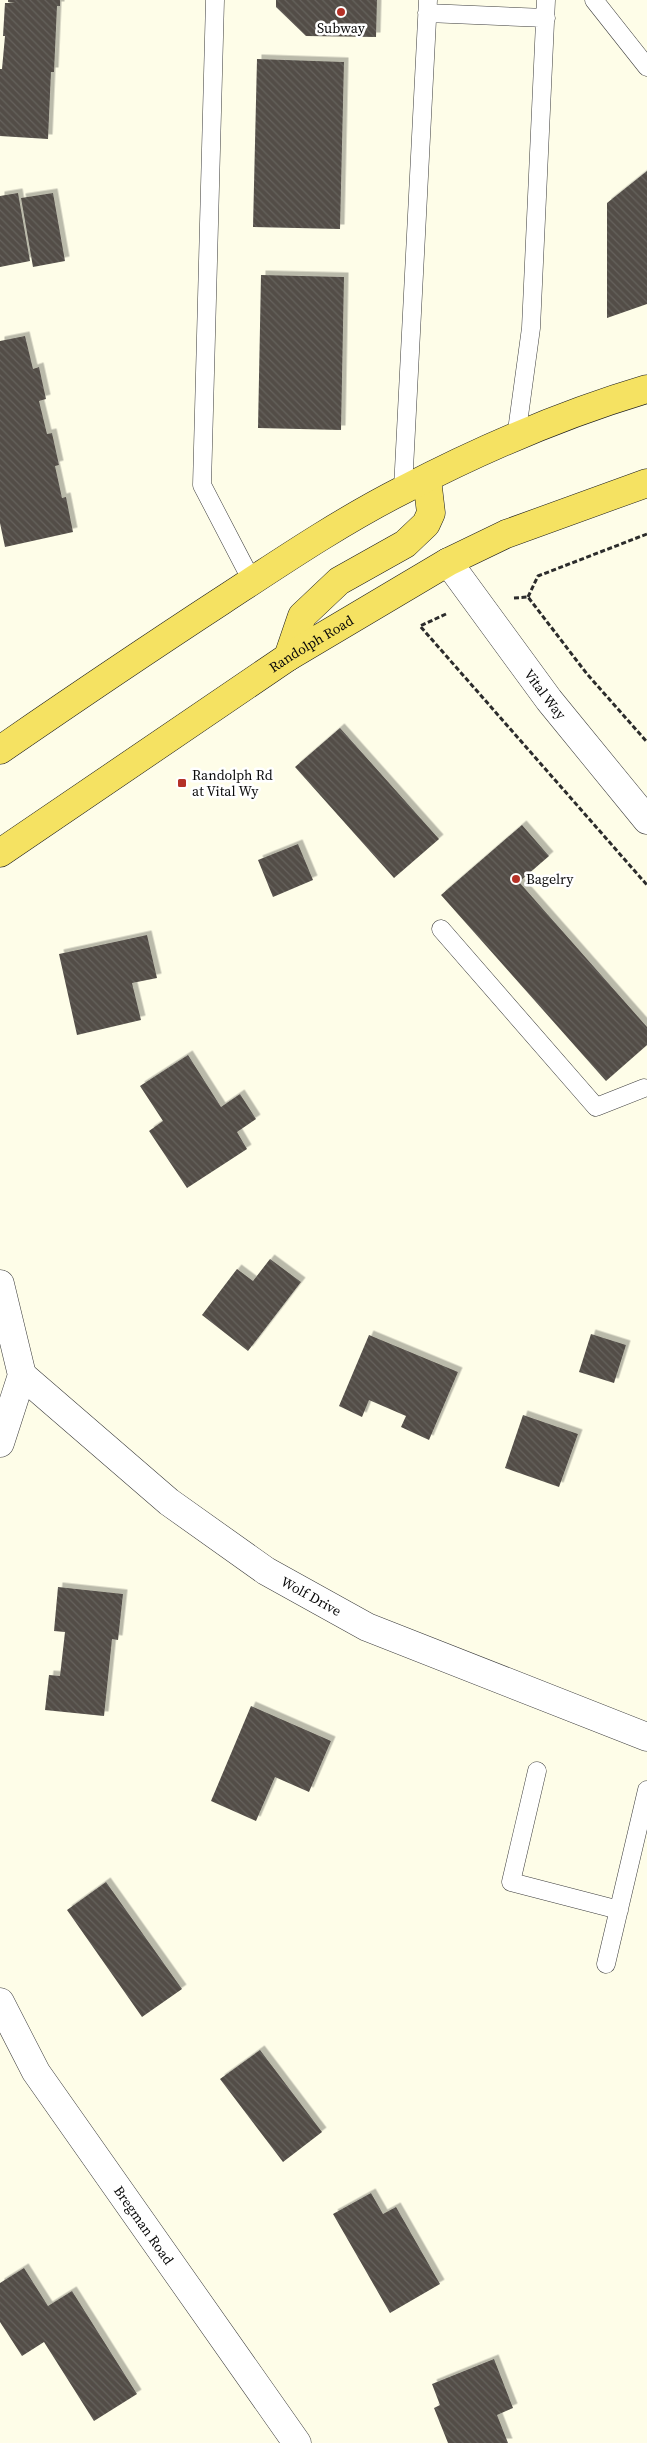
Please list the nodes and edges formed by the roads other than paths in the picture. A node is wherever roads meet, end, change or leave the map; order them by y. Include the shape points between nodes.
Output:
1 (216, 0) edge
2 (546, 0) edge
3 (594, 0) edge
4 (428, 6) edge
5 (546, 18) junction
6 (647, 68) edge
7 (647, 389) edge
8 (516, 438) junction
9 (647, 483) edge
10 (415, 484) junction
11 (448, 562) junction
12 (252, 581) junction
13 (288, 657) junction
14 (0, 750) edge
15 (647, 820) edge
16 (0, 852) edge
17 (441, 930) dead end
18 (644, 1088) dead end
19 (0, 1284) edge
20 (22, 1376) junction
21 (0, 1443) edge
22 (647, 1737) edge
23 (537, 1771) dead end
24 (647, 1790) edge
25 (619, 1910) junction
26 (606, 1964) dead end
27 (0, 2002) edge
28 (297, 2443) edge

1 - 12 lane via 202,485
2 - 5 lane
3 - 6 lane
4 - 5 lane
4 - 10 lane
5 - 8 lane via 531,328
7 - 8 main road
8 - 10 main road
9 - 11 main road, Randolph Road via 506,534
10 - 12 main road via 315,540
10 - 13 main road via 431,513 426,524 405,544 339,581 302,616
11 - 13 main road, Randolph Road
11 - 15 street, Vital Way via 549,700
12 - 14 main road
13 - 16 main road, Randolph Road
17 - 18 lane via 596,1107
19 - 20 street
20 - 21 street
20 - 22 street, Wolf Drive via 169,1502 266,1571 367,1627
23 - 25 lane via 511,1882
24 - 25 lane
25 - 26 lane
27 - 28 street, Bregman Road via 36,2072

